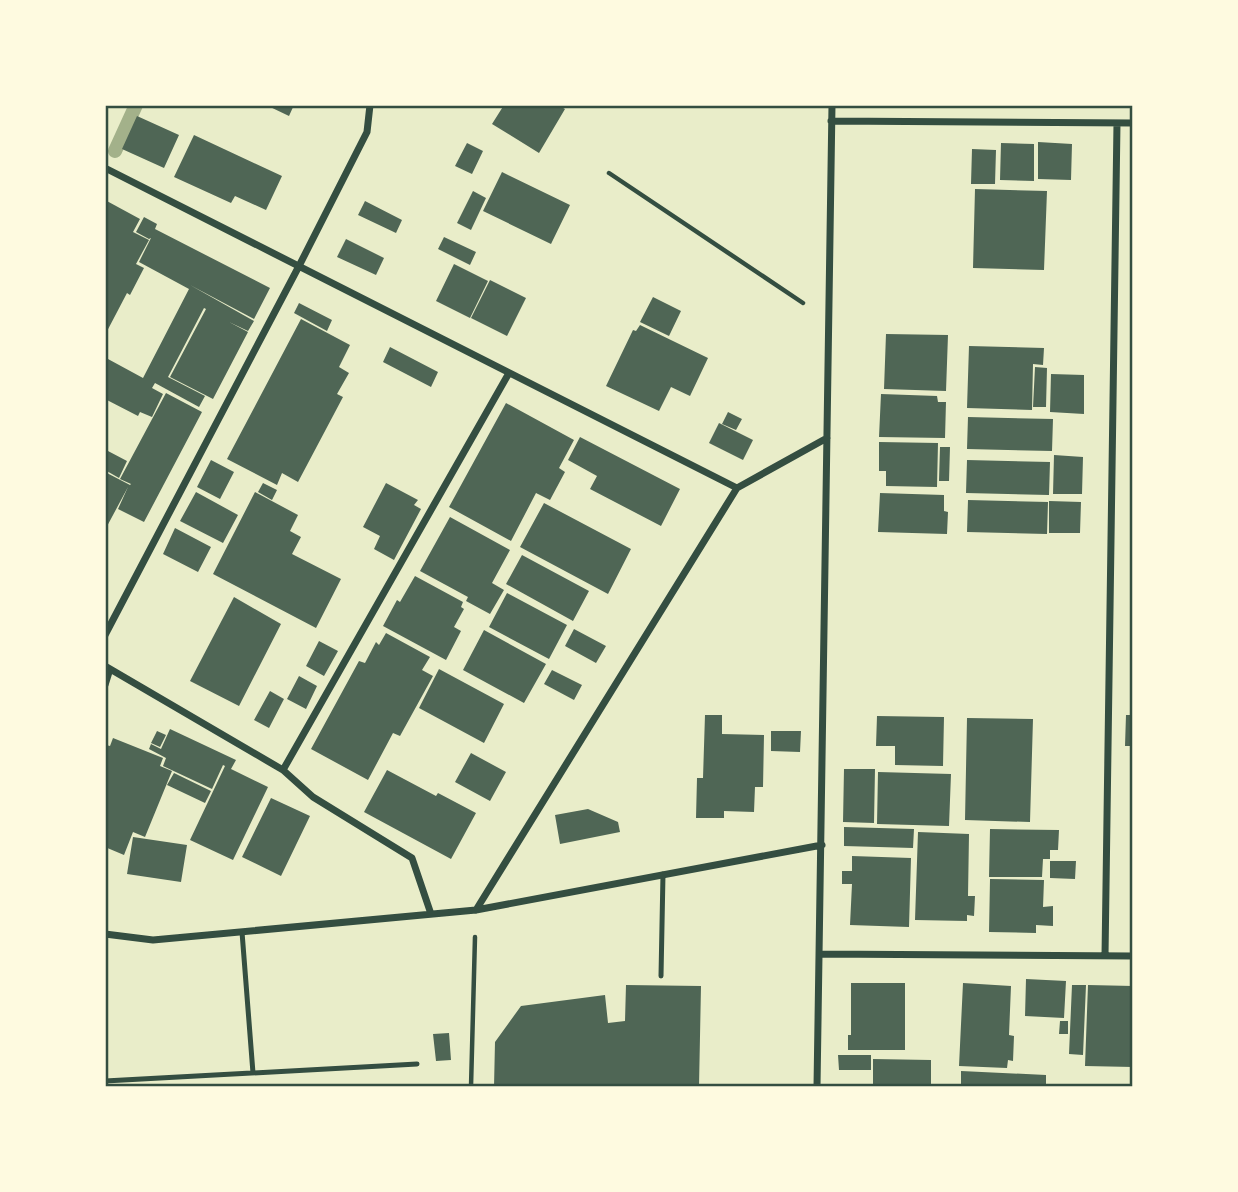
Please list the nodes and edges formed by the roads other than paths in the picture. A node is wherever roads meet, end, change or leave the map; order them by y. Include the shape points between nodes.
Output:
1 (370, 105) edge
2 (832, 105) edge
3 (831, 121) junction
4 (1117, 123) junction
5 (1133, 123) edge
6 (105, 168) edge
7 (299, 266) junction
8 (509, 373) junction
9 (827, 438) junction
10 (737, 488) junction
11 (105, 635) edge
12 (107, 667) edge
13 (105, 685) edge
14 (283, 770) junction
15 (821, 845) junction
16 (663, 874) junction
17 (476, 910) junction
18 (431, 914) junction
19 (242, 932) junction
20 (105, 934) edge
21 (819, 954) junction
22 (1105, 956) junction
23 (1133, 956) edge
24 (661, 976) dead end
25 (417, 1065) dead end
26 (253, 1073) junction
27 (105, 1081) edge
28 (817, 1087) edge

1 - 7 street via 367,132
2 - 3 street
3 - 4 street
3 - 9 street
4 - 5 street
4 - 22 street
6 - 7 street
7 - 8 street
7 - 11 street
8 - 10 street
8 - 14 street
9 - 10 street
9 - 15 street
10 - 17 street
12 - 13 street
12 - 14 street
14 - 18 street via 313,797 412,858
15 - 16 street
15 - 21 street
16 - 17 street
16 - 24 lane
17 - 18 street
18 - 19 street
19 - 20 street via 153,940
19 - 26 lane
21 - 22 street
21 - 28 street
22 - 23 street
25 - 26 lane
26 - 27 lane

